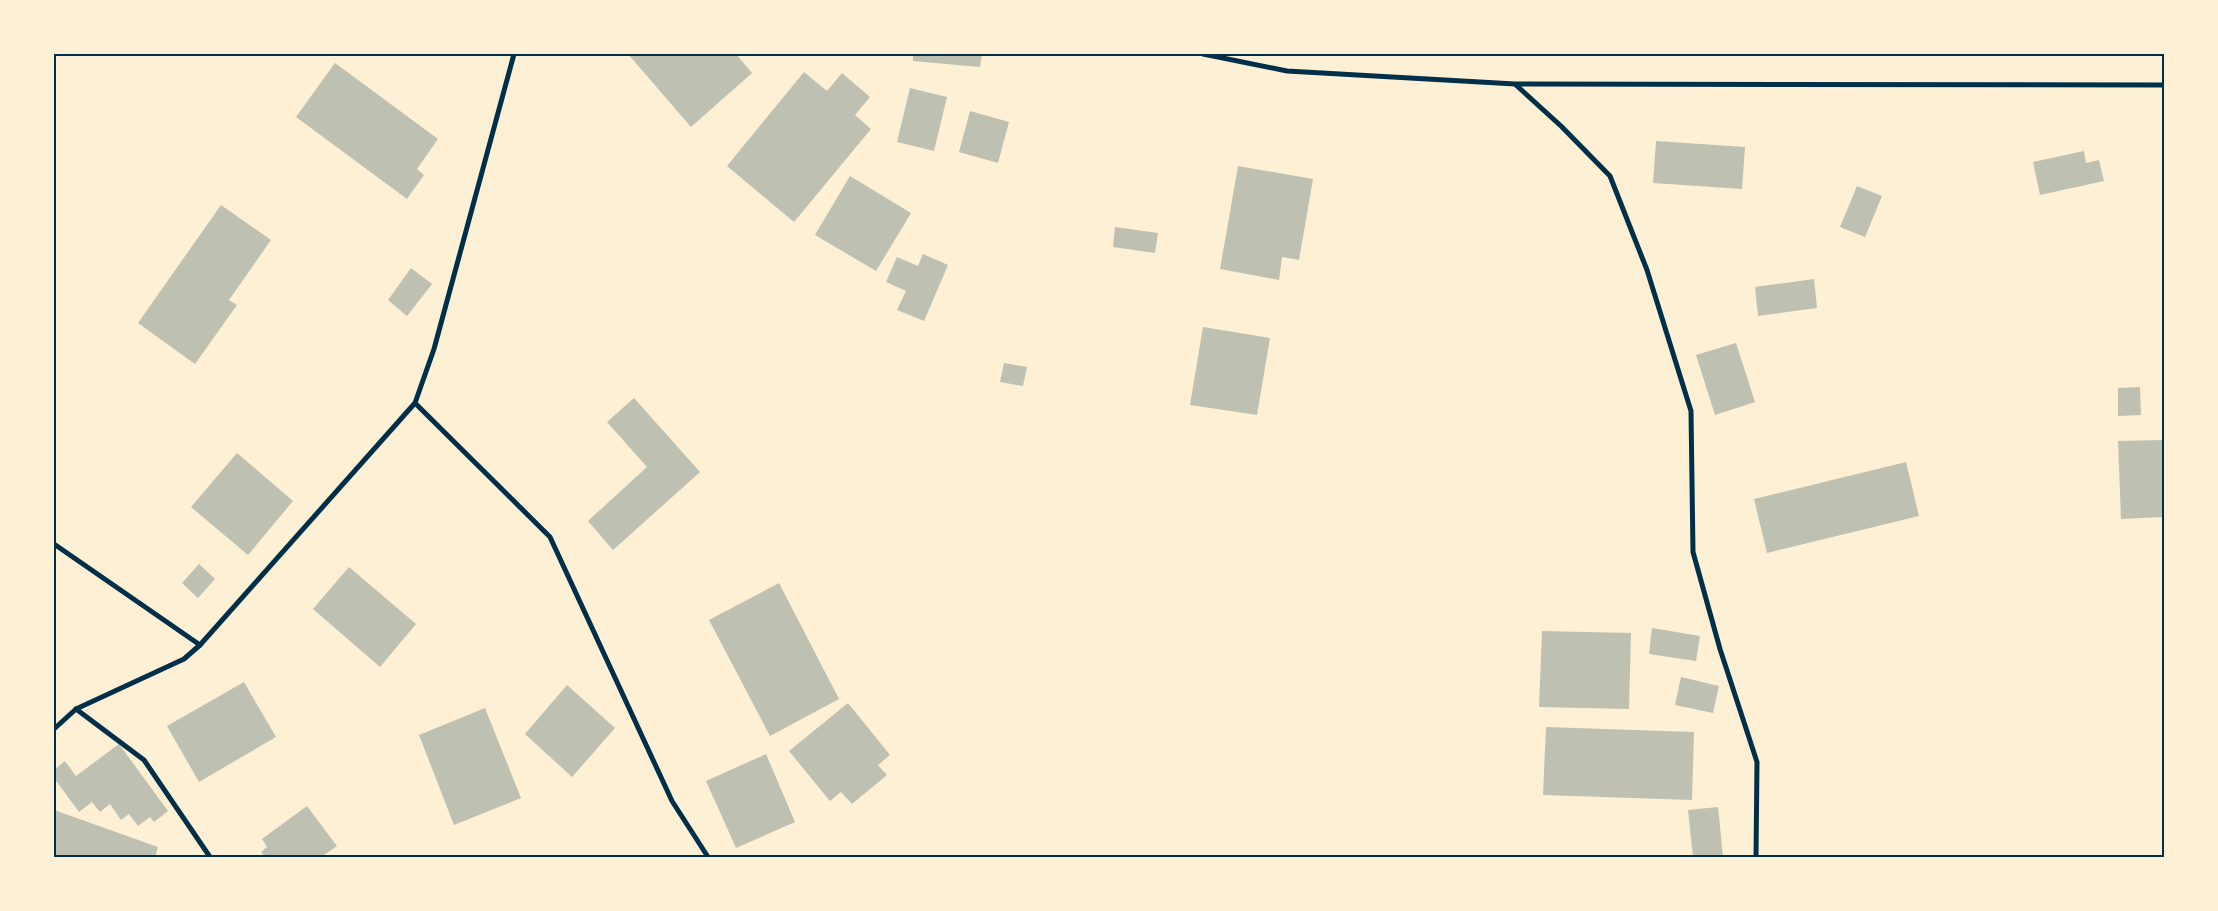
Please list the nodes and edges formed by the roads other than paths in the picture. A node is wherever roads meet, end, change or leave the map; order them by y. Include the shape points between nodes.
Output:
1 (514, 54) edge
2 (1203, 54) edge
3 (1515, 84) junction
4 (2164, 86) edge
5 (415, 403) junction
6 (54, 544) edge
7 (200, 645) junction
8 (76, 709) junction
9 (54, 729) edge
10 (210, 857) edge
11 (708, 857) edge
12 (1756, 857) edge

1 - 5 street via 434,349
2 - 3 street via 1287,71
3 - 4 street
3 - 12 street via 1610,176 1647,270 1691,411 1693,552 1757,762
5 - 7 street
5 - 11 street via 550,537 672,801
6 - 7 street
7 - 8 street via 184,659
8 - 9 street
8 - 10 street via 144,760

